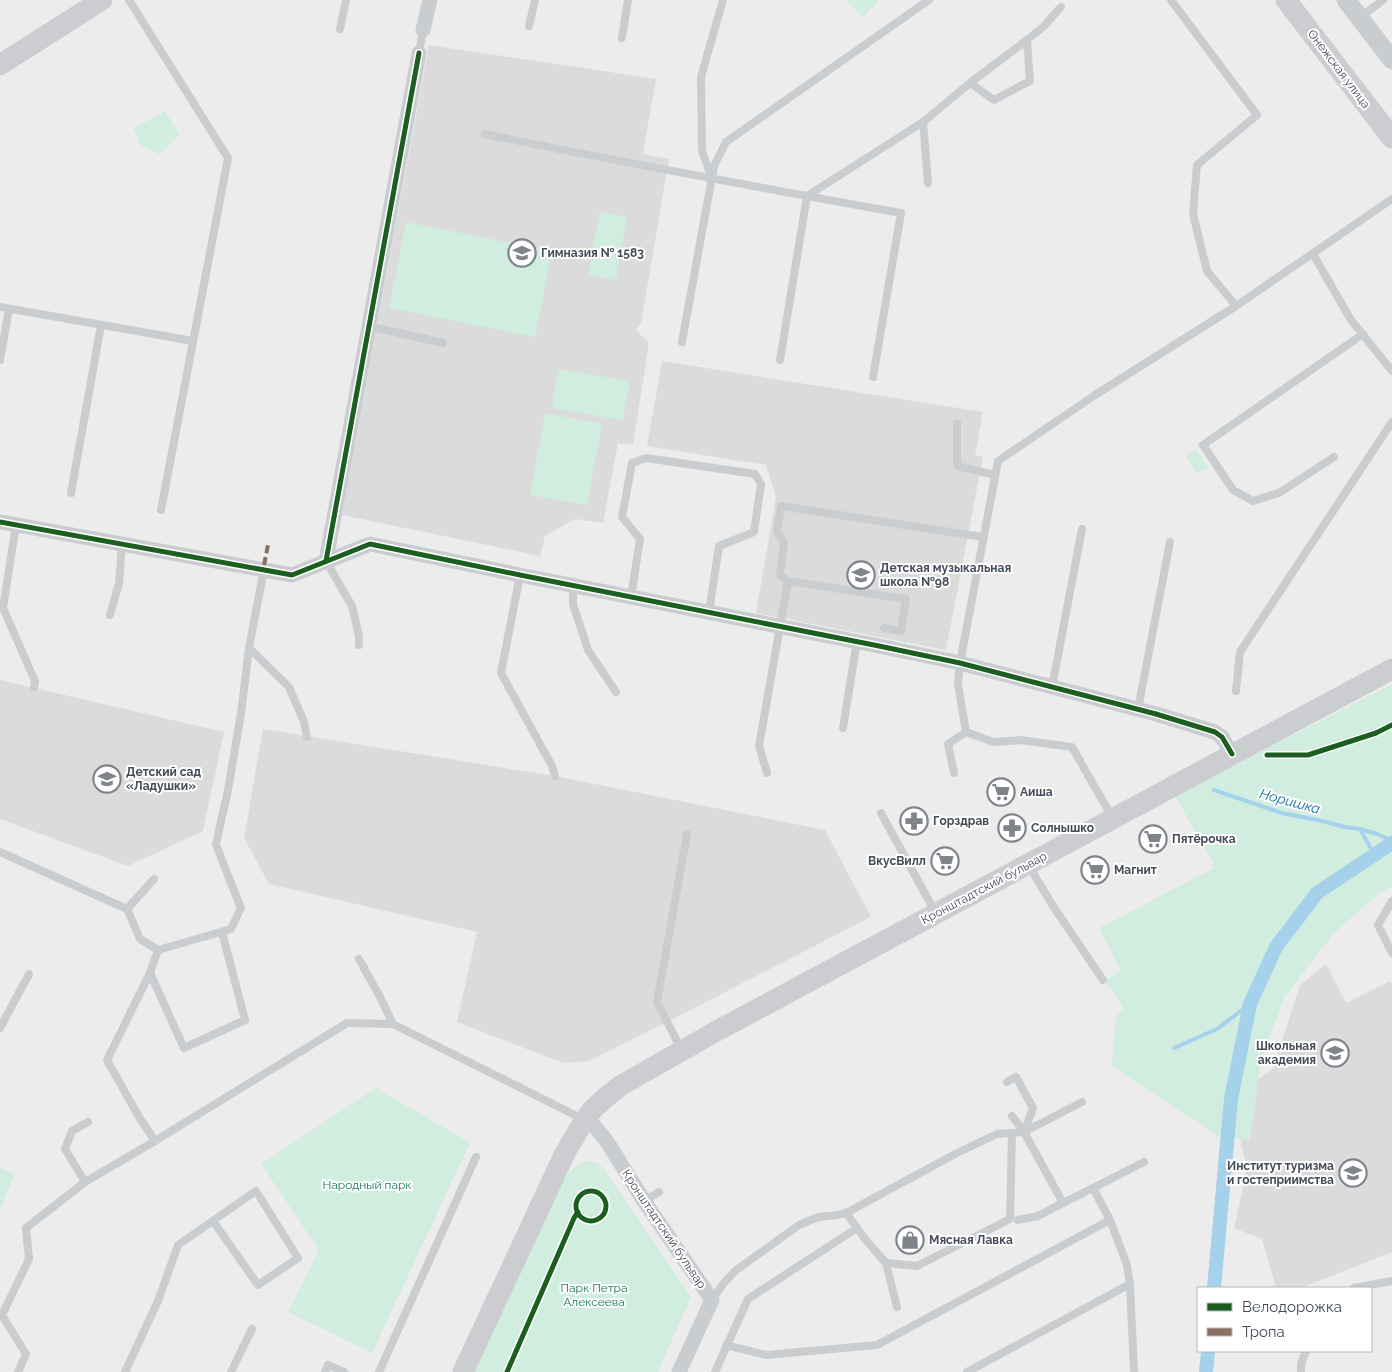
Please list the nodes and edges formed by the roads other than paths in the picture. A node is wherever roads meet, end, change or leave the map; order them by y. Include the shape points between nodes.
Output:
1 (102, 0) edge
2 (130, 0) edge
3 (346, 0) edge
4 (430, 0) edge
5 (535, 0) edge
6 (628, 0) edge
7 (723, 0) edge
8 (929, 0) edge
9 (1171, 0) edge
10 (1286, 0) edge
11 (1346, 0) edge
12 (1383, 0) edge
13 (1061, 7) dead end
14 (1359, 18) junction
15 (529, 26) dead end
16 (340, 29) dead end
17 (423, 30) joint
18 (622, 38) dead end
19 (1027, 40) junction
20 (419, 53) joint
21 (1392, 60) edge
22 (0, 65) edge
23 (970, 83) junction
24 (923, 122) junction
25 (485, 134) dead end
26 (1392, 138) edge
27 (712, 178) junction
28 (928, 183) dead end
29 (808, 196) junction
30 (1392, 199) edge
31 (1313, 254) junction
32 (1236, 306) junction
33 (0, 307) edge
34 (9, 309) junction
35 (102, 325) junction
36 (368, 326) junction
37 (1362, 334) junction
38 (193, 341) junction
39 (682, 342) dead end
40 (443, 343) dead end
41 (0, 360) edge
42 (780, 360) dead end
43 (1392, 371) edge
44 (872, 377) dead end
45 (1392, 422) edge
46 (957, 423) dead end
47 (1334, 457) dead end
48 (996, 475) junction
49 (71, 493) dead end
50 (161, 510) dead end
51 (0, 522) edge
52 (16, 525) junction
53 (1082, 529) dead end
54 (983, 538) junction
55 (1170, 542) dead end
56 (122, 544) junction
57 (326, 561) junction
58 (264, 570) junction
59 (520, 575) junction
60 (788, 581) junction
61 (573, 586) junction
62 (631, 597) junction
63 (709, 612) junction
64 (110, 615) dead end
65 (780, 626) junction
66 (884, 628) dead end
67 (856, 641) junction
68 (359, 645) dead end
69 (249, 648) junction
70 (960, 664) junction
71 (1392, 669) edge
72 (34, 687) dead end
73 (1052, 687) junction
74 (1236, 691) dead end
75 (616, 692) dead end
76 (1138, 709) junction
77 (843, 728) dead end
78 (966, 732) junction
79 (307, 737) dead end
80 (1232, 754) junction
81 (767, 773) dead end
82 (954, 773) dead end
83 (555, 776) dead end
84 (881, 812) dead end
85 (1112, 819) junction
86 (687, 834) dead end
87 (0, 852) edge
88 (1028, 864) junction
89 (154, 879) dead end
90 (1392, 901) edge
91 (127, 909) junction
92 (936, 914) junction
93 (222, 932) junction
94 (158, 950) junction
95 (1392, 952) edge
96 (359, 959) dead end
97 (150, 973) junction
98 (29, 974) dead end
99 (1103, 980) dead end
100 (393, 1024) junction
101 (0, 1028) edge
102 (682, 1051) junction
103 (1007, 1082) dead end
104 (1082, 1102) dead end
105 (1012, 1116) dead end
106 (585, 1120) junction
107 (88, 1122) dead end
108 (1024, 1132) junction
109 (1012, 1133) junction
110 (155, 1141) junction
111 (476, 1157) dead end
112 (1144, 1162) dead end
113 (86, 1182) junction
114 (1093, 1188) junction
115 (659, 1192) dead end
116 (644, 1201) junction
117 (1063, 1203) junction
118 (846, 1213) junction
119 (1018, 1220) dead end
120 (1110, 1220) junction
121 (213, 1221) junction
122 (857, 1228) junction
123 (886, 1263) junction
124 (1392, 1281) edge
125 (1130, 1284) junction
126 (1359, 1287) edge
127 (712, 1300) junction
128 (897, 1307) dead end
129 (252, 1329) dead end
130 (726, 1345) junction
131 (1306, 1352) edge
132 (18, 1372) edge
133 (125, 1372) edge
134 (232, 1372) edge
135 (325, 1372) edge
136 (344, 1372) edge
137 (379, 1372) edge
138 (463, 1372) edge
139 (678, 1372) edge
140 (715, 1372) edge
141 (967, 1372) edge
142 (1134, 1372) edge
143 (1301, 1372) edge

1 - 22 main road
2 - 38 lane via 228,158
3 - 16 lane
4 - 17 street
5 - 15 lane
6 - 18 lane
7 - 27 lane via 701,77 702,151
8 - 27 lane via 726,142
9 - 32 lane via 1257,115 1197,165 1193,214 1207,271
10 - 26 main road, Онежская улица
11 - 14 street
12 - 14 lane
13 - 19 lane
14 - 21 street
17 - 20 lane
19 - 23 lane
19 - 23 lane via 1030,81 994,100
20 - 36 street
23 - 24 lane
24 - 28 lane
24 - 29 lane
25 - 27 lane
27 - 29 lane
27 - 39 lane
29 - 42 lane
29 - 44 lane via 901,213
30 - 31 lane
31 - 32 lane
31 - 37 lane
32 - 48 lane via 998,460
33 - 34 lane
34 - 35 lane
34 - 41 lane
35 - 38 lane
35 - 49 lane
36 - 40 lane
36 - 57 street
37 - 43 lane
37 - 47 lane via 1204,445 1233,490 1253,501 1279,493
38 - 50 lane
45 - 74 lane via 1240,652
46 - 48 lane via 957,466
48 - 54 lane
51 - 52 street
52 - 56 street
52 - 72 lane via 3,608 35,681
53 - 73 lane
54 - 60 lane via 782,506 777,532 784,542 780,575
54 - 70 lane
55 - 76 lane
56 - 58 street
56 - 64 lane via 119,583
57 - 58 street via 292,575
57 - 59 street via 370,544
57 - 68 lane via 352,606
58 - 69 lane
59 - 61 street
59 - 83 lane via 501,673
60 - 65 lane
60 - 66 lane via 906,600 901,631
61 - 62 street
61 - 75 lane via 573,604 588,650
62 - 63 street
62 - 63 lane via 640,539 622,517 632,463 646,458 755,474 761,484 754,532 719,546
63 - 65 street
65 - 67 street
65 - 81 lane via 759,746
67 - 70 street
67 - 77 lane
69 - 79 lane via 288,687 304,722
69 - 93 lane via 241,713 216,844 241,908 231,929
70 - 73 street
70 - 78 lane via 958,684
71 - 80 main road, Кронштадтский бульвар
73 - 76 street
76 - 80 street via 1215,732
78 - 82 lane via 948,744
78 - 85 lane via 993,742 1020,740 1072,747
80 - 85 main road, Кронштадтский бульвар
84 - 92 lane
85 - 88 main road, Кронштадтский бульвар
86 - 102 lane via 657,1002
87 - 91 lane
88 - 92 main road, Кронштадтский бульвар
88 - 99 lane
89 - 91 lane
90 - 95 lane via 1378,925
91 - 94 lane via 140,940
92 - 102 main road, Кронштадтский бульвар
93 - 94 lane
93 - 97 lane via 245,1020 184,1048
94 - 97 lane
96 - 100 lane
97 - 110 lane via 107,1060
98 - 101 lane
100 - 106 lane
100 - 110 lane via 346,1023
102 - 106 main road, Кронштадтский бульвар via 620,1086
103 - 108 lane via 1016,1077 1033,1108
104 - 108 lane
105 - 108 lane
106 - 116 street, Кронштадтский бульвар via 606,1140
106 - 138 main road, Кронштадтский бульвар via 547,1191
107 - 113 lane via 72,1131 65,1149
108 - 109 lane
108 - 117 lane
109 - 118 lane via 997,1134
109 - 123 lane via 1010,1219 917,1266
110 - 113 lane
111 - 137 lane
112 - 114 lane
113 - 132 lane via 26,1228 29,1258 2,1315 26,1354
114 - 117 lane
114 - 120 lane
115 - 116 lane
116 - 127 street, Кронштадтский бульвар
117 - 119 lane via 1038,1216
118 - 122 lane
118 - 127 lane via 799,1225 735,1271
120 - 125 lane via 1127,1265
120 - 130 lane via 877,1345 766,1355
121 - 121 lane via 256,1191 298,1258 258,1285
121 - 133 lane via 178,1245 158,1301
122 - 123 lane
122 - 130 lane via 748,1299
123 - 128 lane
124 - 126 lane
125 - 141 lane
125 - 142 lane
127 - 139 street, Кронштадтский бульвар
129 - 134 lane
130 - 140 lane
131 - 143 lane
135 - 136 lane via 328,1365

